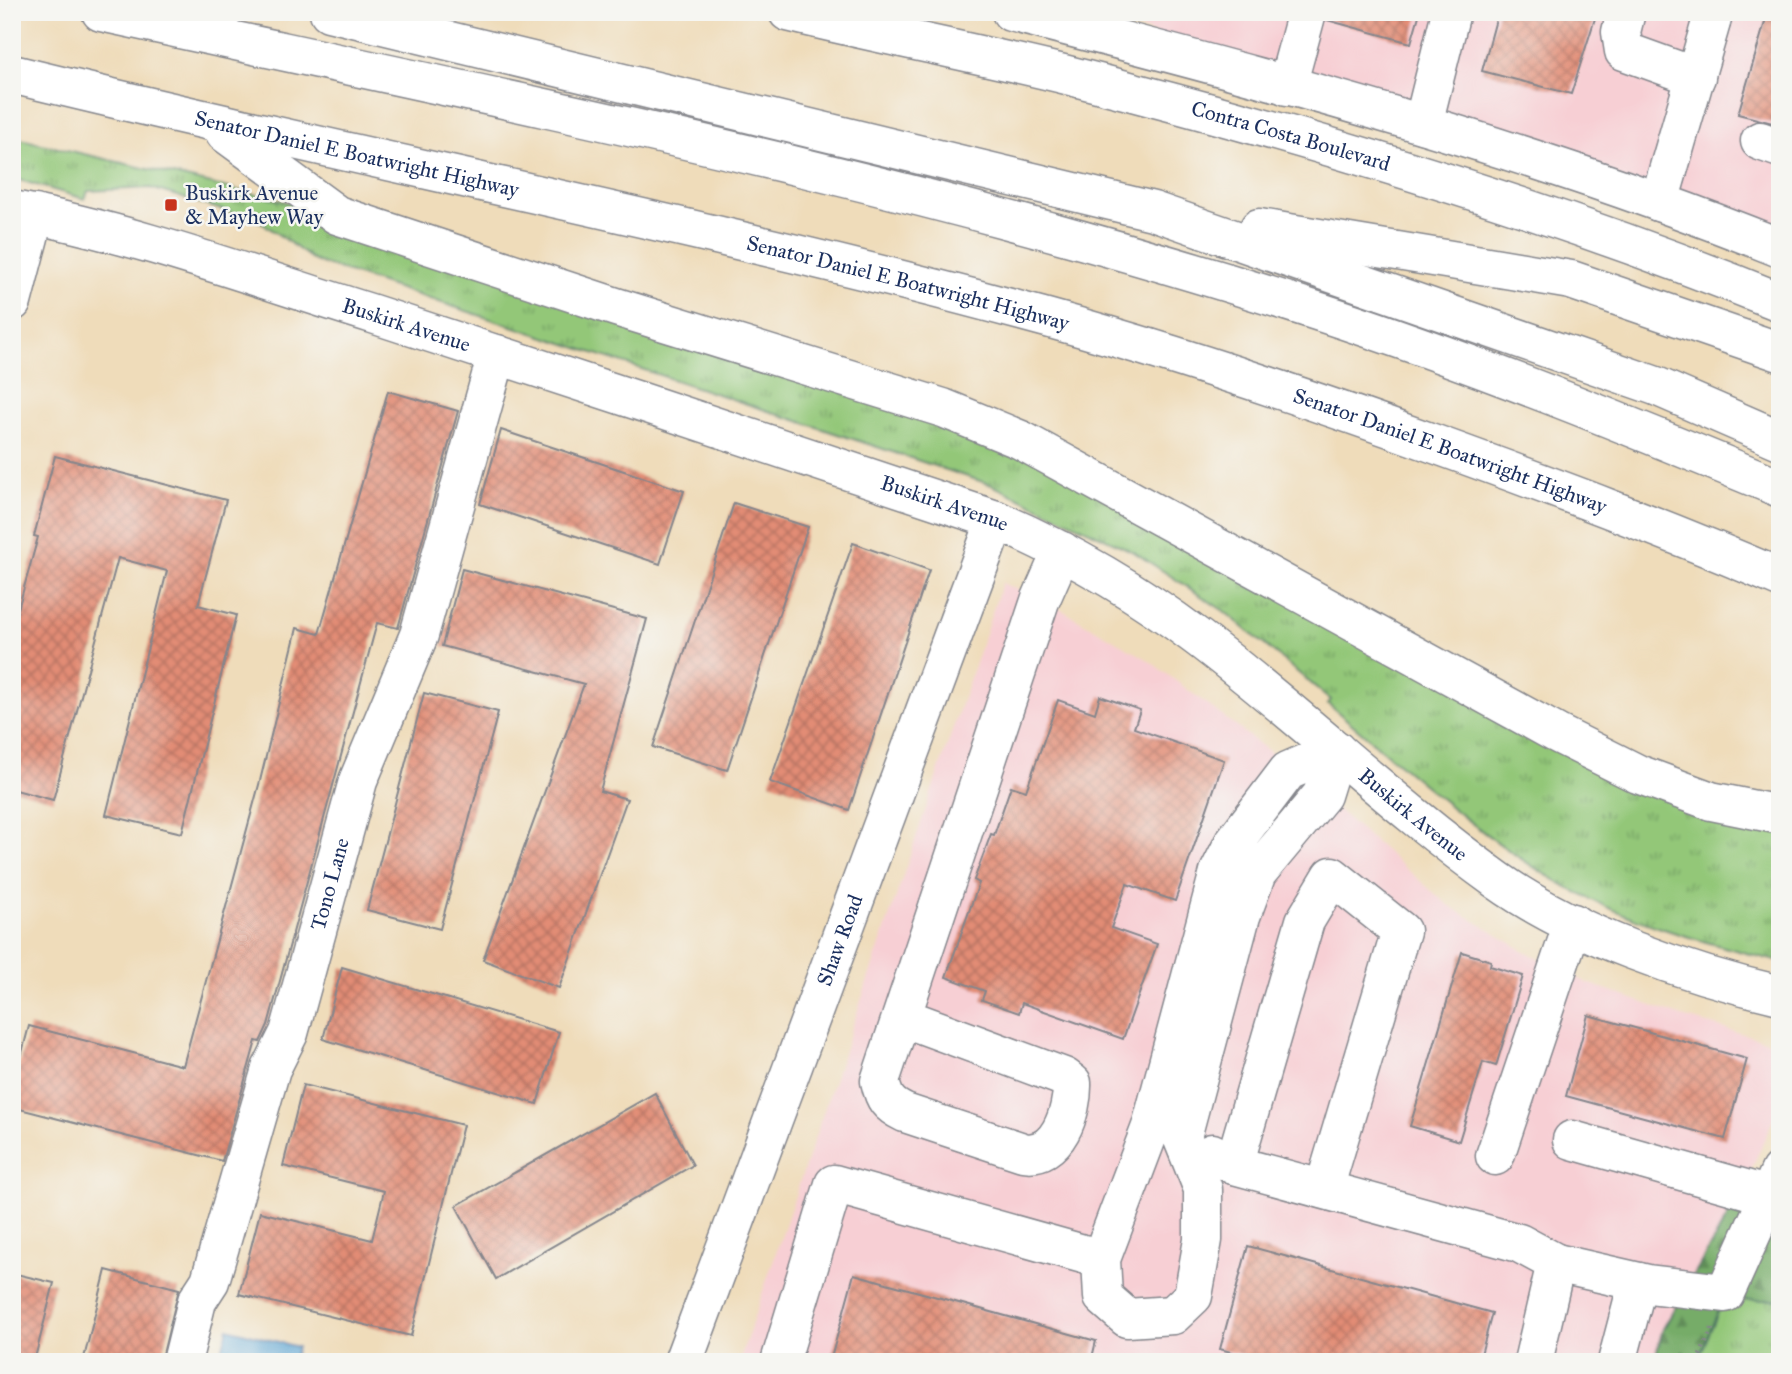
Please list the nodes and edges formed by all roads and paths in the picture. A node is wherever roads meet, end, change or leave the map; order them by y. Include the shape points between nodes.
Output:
1 (100, 12) edge
2 (329, 12) edge
3 (788, 12) edge
4 (1010, 12) edge
5 (1307, 12) edge
6 (1451, 12) edge
7 (1626, 12) edge
8 (1714, 12) edge
9 (834, 18) edge
10 (12, 74) edge
11 (1696, 77) junction
12 (1287, 86) junction
13 (212, 123) junction
14 (1423, 124) junction
15 (1659, 202) junction
16 (1153, 211) junction
17 (24, 212) edge
18 (1780, 247) edge
19 (12, 302) edge
20 (1780, 302) edge
21 (1780, 352) edge
22 (497, 354) junction
23 (1780, 440) edge
24 (1780, 488) edge
25 (996, 520) junction
26 (1062, 551) junction
27 (1780, 578) edge
28 (1336, 750) junction
29 (1780, 815) edge
30 (1573, 923) junction
31 (1780, 995) edge
32 (902, 1017) junction
33 (1167, 1132) junction
34 (1572, 1140) dead end
35 (1495, 1156) dead end
36 (1234, 1164) junction
37 (1775, 1183) edge
38 (1324, 1189) junction
39 (1101, 1259) junction
40 (1556, 1263) junction
41 (1638, 1282) junction
42 (1722, 1302) junction
43 (182, 1362) edge
44 (683, 1362) edge
45 (780, 1362) edge
46 (1533, 1362) edge
47 (1617, 1362) edge
48 (1697, 1362) edge

1 - 24 main road via 701,144 1030,226 1320,312 1574,403
2 - 16 main road
3 - 9 main road, Contra Costa Boulevard
4 - 12 main road
5 - 12 main road
6 - 14 main road
7 - 11 main road via 1621,32 1624,51
8 - 11 main road
9 - 20 main road, Contra Costa Boulevard via 1254,125 1593,232
10 - 13 main road, Senator Daniel E Boatwright Highway
11 - 15 main road
12 - 14 main road
13 - 27 main road, Senator Daniel E Boatwright Highway via 766,246 1037,315 1266,383 1536,480
13 - 29 main road via 337,215 943,408 1021,440 1556,733 1639,774 1711,801
14 - 15 main road
15 - 18 main road
16 - 21 main road via 1571,281
16 - 23 main road via 1656,386
17 - 19 main road
17 - 22 main road, Buskirk Avenue via 85,223
22 - 25 main road, Buskirk Avenue
22 - 43 main road, Tono Lane via 419,635 358,781 289,1033 271,1069
25 - 26 main road, Buskirk Avenue
25 - 44 main road, Shaw Road
26 - 28 main road, Buskirk Avenue via 1197,636
26 - 32 main road via 1040,601
28 - 30 main road, Buskirk Avenue via 1498,881
28 - 33 main road via 1322,795 1257,873
30 - 31 main road, Buskirk Avenue via 1616,943
30 - 35 main road
32 - 32 main road via 880,1081 883,1098 891,1107 1023,1152 1036,1155 1048,1149 1063,1125 1072,1083
33 - 36 main road
33 - 39 main road
33 - 39 main road via 1203,1189 1203,1240 1193,1297 1172,1315 1127,1318 1103,1297
34 - 37 main road
36 - 38 main road
36 - 38 main road via 1305,921 1332,876 1401,931
37 - 42 main road
38 - 40 main road via 1519,1243
39 - 45 main road via 834,1184
40 - 41 main road
40 - 46 main road
41 - 42 main road
41 - 47 main road
42 - 48 path

